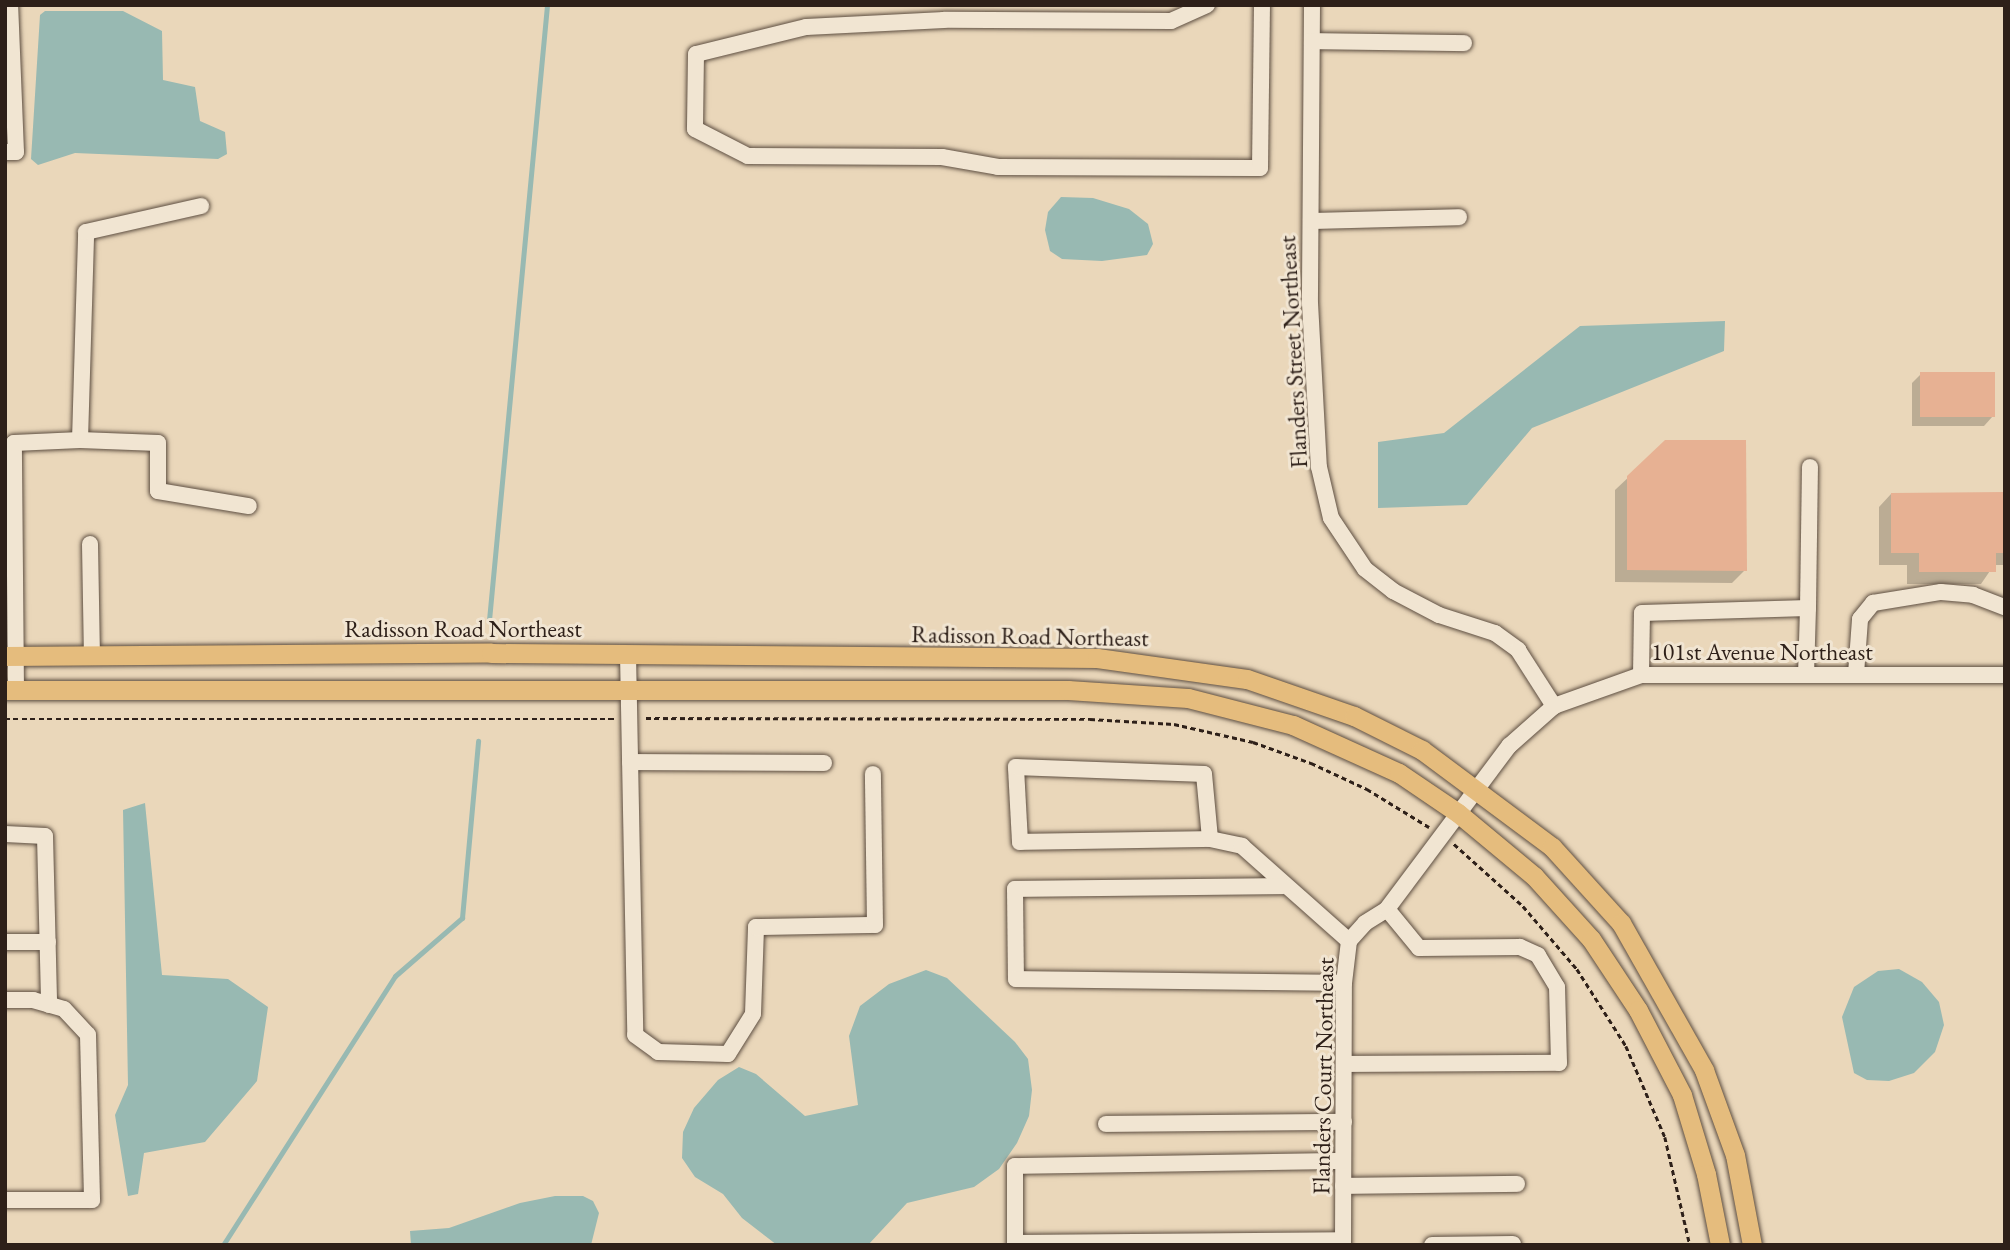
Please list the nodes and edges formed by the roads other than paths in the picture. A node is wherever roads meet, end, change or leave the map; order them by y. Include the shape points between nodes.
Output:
1 (10, 5) edge
2 (1207, 5) edge
3 (1262, 5) edge
4 (1312, 5) edge
5 (1312, 41) junction
6 (1464, 43) dead end
7 (5, 152) edge
8 (201, 206) dead end
9 (1458, 217) dead end
10 (1311, 221) junction
11 (79, 440) junction
12 (1810, 467) dead end
13 (249, 506) dead end
14 (90, 544) dead end
15 (2005, 607) edge
16 (1808, 608) junction
17 (92, 654) junction
18 (628, 654) junction
19 (10, 656) edge
20 (1856, 674) junction
21 (1806, 675) junction
22 (2005, 675) edge
23 (1640, 676) junction
24 (11, 690) edge
25 (628, 690) junction
26 (1554, 706) junction
27 (630, 762) junction
28 (824, 763) dead end
29 (873, 774) dead end
30 (1476, 787) junction
31 (1458, 813) junction
32 (5, 834) edge
33 (1210, 839) junction
34 (1283, 886) junction
35 (1387, 909) junction
36 (1349, 941) junction
37 (5, 942) edge
38 (48, 942) junction
39 (1344, 983) junction
40 (5, 1000) edge
41 (50, 1005) junction
42 (1344, 1064) junction
43 (1344, 1122) junction
44 (1106, 1124) dead end
45 (1343, 1161) junction
46 (1517, 1184) dead end
47 (1343, 1186) junction
48 (5, 1200) edge
49 (1343, 1242) edge
50 (1015, 1244) edge
51 (1513, 1244) edge
52 (1432, 1245) edge
53 (1720, 1245) edge
54 (1752, 1245) edge

1 - 7 street via 16,152
2 - 3 street via 1171,21 944,20 806,27 696,54 695,129 748,156 942,157 998,167 1260,168
4 - 5 street, Flanders Street Northeast
5 - 6 street
5 - 10 street, Flanders Street Northeast
8 - 11 street via 86,232
9 - 10 street
10 - 26 street, Flanders Street Northeast via 1319,467 1331,518 1365,569 1393,591 1439,615 1495,633 1518,650
11 - 13 street via 158,443 158,491
11 - 19 street via 14,443
12 - 16 street
14 - 17 street
15 - 20 street via 1973,595 1941,592 1872,603 1860,619
16 - 21 street
16 - 23 street via 1642,613
17 - 18 main road, Radisson Road Northeast
17 - 19 main road, Radisson Road Northeast
18 - 25 street
18 - 30 main road, Radisson Road Northeast via 1097,658 1162,663 1247,678 1354,716 1422,750
19 - 24 street
20 - 21 street, 101st Avenue Northeast
20 - 22 street, 101st Avenue Northeast
21 - 23 street, 101st Avenue Northeast
23 - 26 street, 101st Avenue Northeast
24 - 25 main road
25 - 27 street
25 - 31 main road via 1068,690 1188,698 1293,725 1348,747 1399,773
26 - 30 street, 101st Avenue Northeast via 1509,746
27 - 28 street
27 - 29 street via 635,1035 658,1052 729,1054 753,1014 756,927 875,925
30 - 31 street, Flanders Court Northeast
30 - 54 main road, Radisson Road Northeast via 1552,847 1621,923 1677,1014 1704,1069 1735,1155
31 - 35 street, Flanders Court Northeast
31 - 53 main road via 1534,876 1591,939 1638,1010 1682,1095 1706,1174
32 - 38 street via 45,836
33 - 33 street via 1204,774 1016,767 1020,842
33 - 34 street via 1242,846
34 - 36 street
34 - 39 street via 1015,888 1017,979
35 - 36 street, Flanders Court Northeast
35 - 42 street via 1419,948 1520,947 1538,955 1558,987 1559,1063
36 - 39 street, Flanders Court Northeast
37 - 38 street
38 - 41 street
39 - 42 street, Flanders Court Northeast
40 - 41 street
41 - 48 street via 64,1009 88,1035 92,1200
42 - 43 street, Flanders Court Northeast
43 - 44 street
43 - 45 street, Flanders Court Northeast
45 - 47 street, Flanders Court Northeast
45 - 50 street via 1015,1166
46 - 47 street
47 - 49 street, Flanders Court Northeast
49 - 50 street
51 - 52 street

